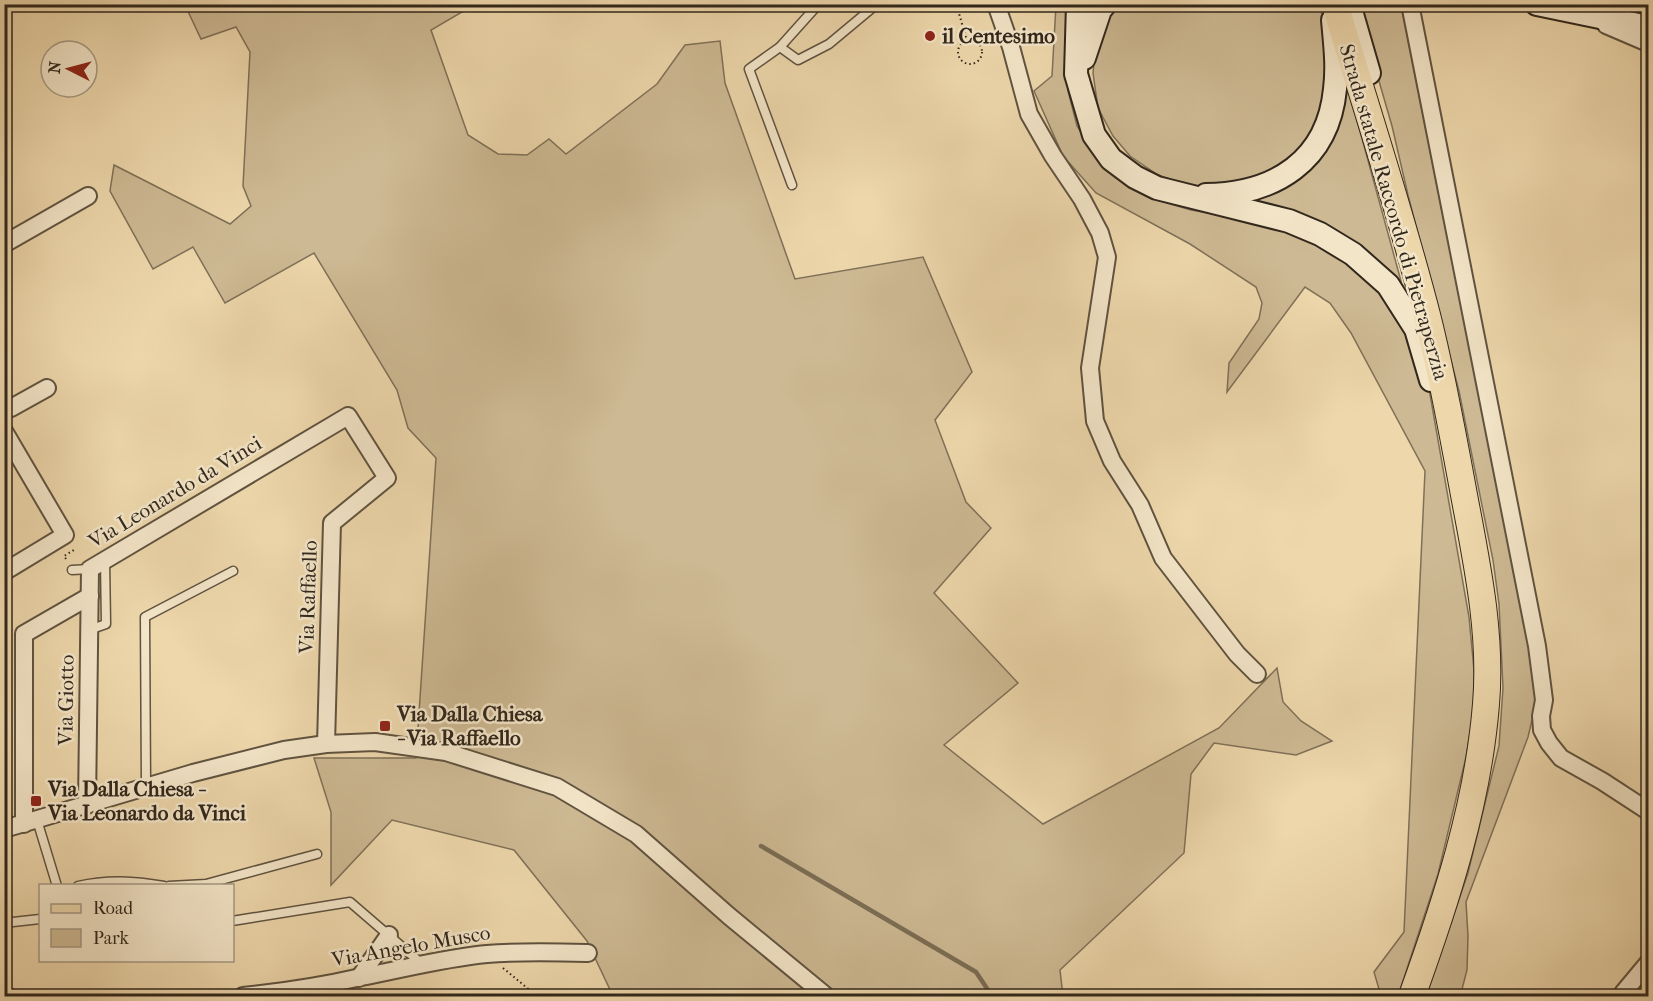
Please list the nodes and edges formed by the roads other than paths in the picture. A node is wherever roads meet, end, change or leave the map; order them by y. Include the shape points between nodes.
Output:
1 (877, 4) edge
2 (996, 4) edge
3 (1105, 4) edge
4 (1333, 4) edge
5 (1349, 4) edge
6 (1410, 4) edge
7 (1079, 5) edge
8 (1551, 5) edge
9 (815, 8) dead end
10 (1581, 14) junction
11 (1648, 27) edge
12 (1648, 43) edge
13 (780, 47) junction
14 (1079, 86) junction
15 (1388, 183) junction
16 (792, 185) dead end
17 (1181, 195) junction
18 (87, 196) dead end
19 (4, 244) edge
20 (47, 388) dead end
21 (7, 406) edge
22 (348, 416) joint
23 (4, 431) edge
24 (105, 559) junction
25 (90, 569) junction
26 (72, 570) road end
27 (233, 571) dead end
28 (4, 572) edge
29 (90, 596) junction
30 (1484, 612) junction
31 (89, 630) junction
32 (1257, 674) dead end
33 (326, 744) junction
34 (146, 786) junction
35 (87, 805) junction
36 (1648, 811) edge
37 (31, 822) junction
38 (4, 829) edge
39 (317, 854) dead end
40 (57, 884) edge
41 (83, 884) edge
42 (159, 884) edge
43 (206, 884) edge
44 (39, 919) edge
45 (234, 921) edge
46 (4, 923) edge
47 (389, 935) junction
48 (588, 953) dead end
49 (1648, 963) edge
50 (422, 964) junction
51 (359, 978) junction
52 (1414, 989) edge
53 (1623, 993) dead end
54 (272, 995) edge
55 (243, 996) edge
56 (826, 996) edge

1 - 13 lane via 829,44 798,60
2 - 32 street via 1029,114 1082,199 1100,233 1107,257 1090,368 1095,421 1163,558
3 - 14 main road via 1085,51
4 - 15 main road, Strada statale Raccordo di Pietraperzia
4 - 17 main road via 1335,90 1328,125 1317,146 1274,182 1237,192
5 - 15 main road via 1382,116
6 - 36 street via 1537,646 1544,700 1542,730 1561,758
7 - 14 main road
8 - 10 main road
9 - 13 lane
10 - 11 main road
10 - 12 street
13 - 16 lane via 749,69
14 - 17 main road via 1094,135 1111,159 1157,188
15 - 30 main road, Strada statale Raccordo di Pietraperzia via 1427,315 1447,404
17 - 30 main road via 1289,221 1320,234 1353,254 1388,285 1416,329 1433,387 1471,582
18 - 19 street
20 - 21 street
22 - 24 street, Via Leonardo da Vinci
22 - 33 street, Via Raffaello via 387,478 332,523
23 - 28 street via 65,536
24 - 25 street, Via Leonardo da Vinci
24 - 31 lane via 106,624
25 - 26 lane
25 - 29 street, Via Leonardo da Vinci
27 - 34 lane via 145,617
29 - 31 street, Via Giotto
29 - 37 street via 24,634
30 - 52 main road, Strada statale Raccordo di Pietraperzia via 1488,652 1486,704 1478,765 1455,868
31 - 35 street, Via Giotto
33 - 34 street via 254,756
33 - 56 street via 375,742 446,752 557,787 636,834
34 - 35 street
35 - 37 street
37 - 38 street
37 - 40 lane
39 - 43 lane
41 - 42 lane
44 - 46 lane
45 - 47 lane via 350,902
47 - 50 lane
47 - 51 street
48 - 50 street, Via Angelo Musco via 485,954
49 - 53 street
50 - 51 street, Via Angelo Musco
51 - 54 street, Via Angelo Musco
54 - 55 street, Via Angelo Musco

